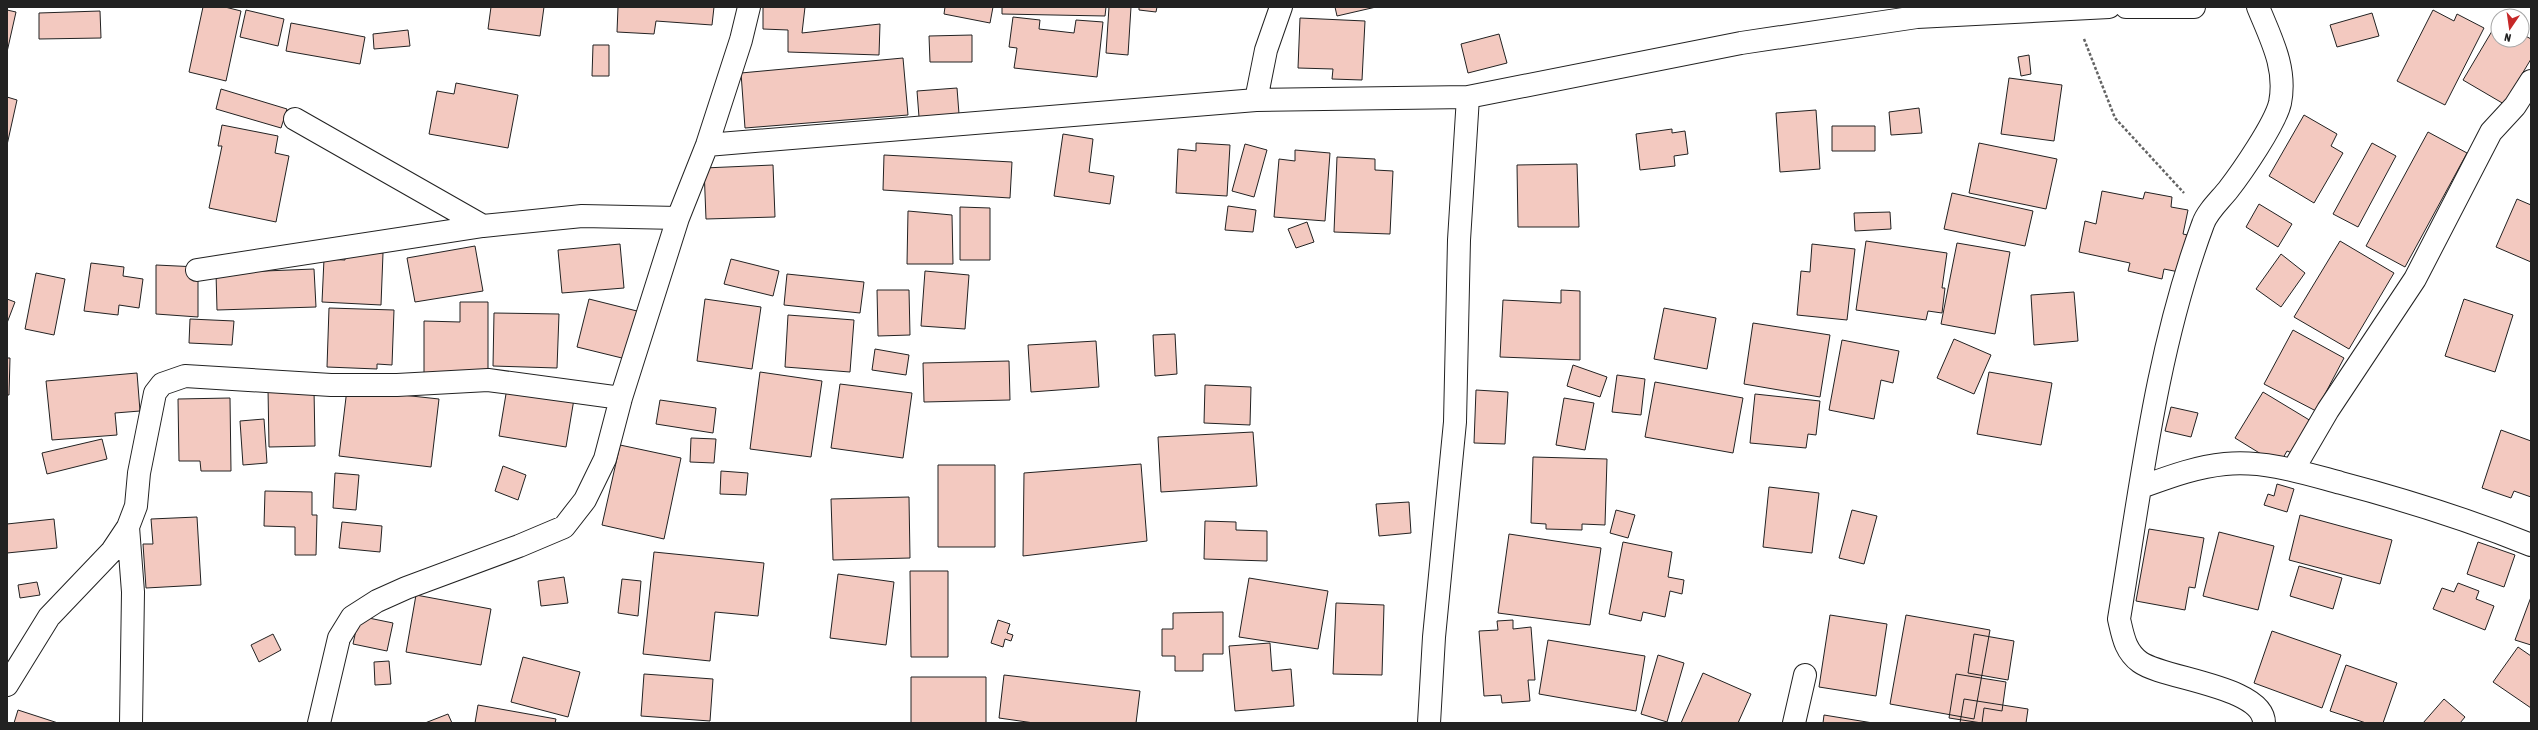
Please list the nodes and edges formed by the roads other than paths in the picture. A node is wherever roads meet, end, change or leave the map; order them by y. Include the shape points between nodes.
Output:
1 (749, 7) edge
2 (1281, 7) edge
3 (2109, 7) edge
4 (2126, 7) edge
5 (2194, 7) edge
6 (2258, 7) edge
7 (2531, 81) edge
8 (1468, 97) junction
9 (1256, 100) junction
10 (294, 119) dead end
11 (707, 144) junction
12 (678, 218) junction
13 (483, 226) junction
14 (197, 270) dead end
15 (621, 398) junction
16 (2293, 470) junction
17 (2141, 487) junction
18 (128, 527) junction
19 (2531, 545) edge
20 (1805, 675) dead end
21 (7, 685) edge
22 (131, 723) edge
23 (319, 723) edge
24 (1430, 723) edge
25 (1794, 723) edge
26 (2264, 723) edge

1 - 11 street via 741,40
2 - 9 street via 1266,50
3 - 8 street via 1917,17 1741,43
4 - 5 street
6 - 17 street via 2282,68 2279,105 2272,121 2232,185 2204,221 2179,292 2157,392
7 - 16 street via 2515,106 2491,132 2415,279 2328,410
8 - 9 street
8 - 24 street via 1459,240 1455,422 1434,637
9 - 11 street
10 - 13 street
11 - 12 street
12 - 13 street via 582,216
12 - 15 street
13 - 14 street
15 - 18 street via 488,380 397,385 331,385 185,376 162,384 155,393 139,473 136,506
15 - 23 street via 605,459 585,500 564,527 406,588 377,601 352,617 339,638
16 - 17 street via 2257,464 2226,464 2188,470
16 - 19 street via 2421,504
17 - 26 street via 2119,619 2126,647 2140,663 2231,692 2245,699 2258,707 2264,717
18 - 21 street via 112,551 49,617
18 - 22 street via 133,592
20 - 25 street

